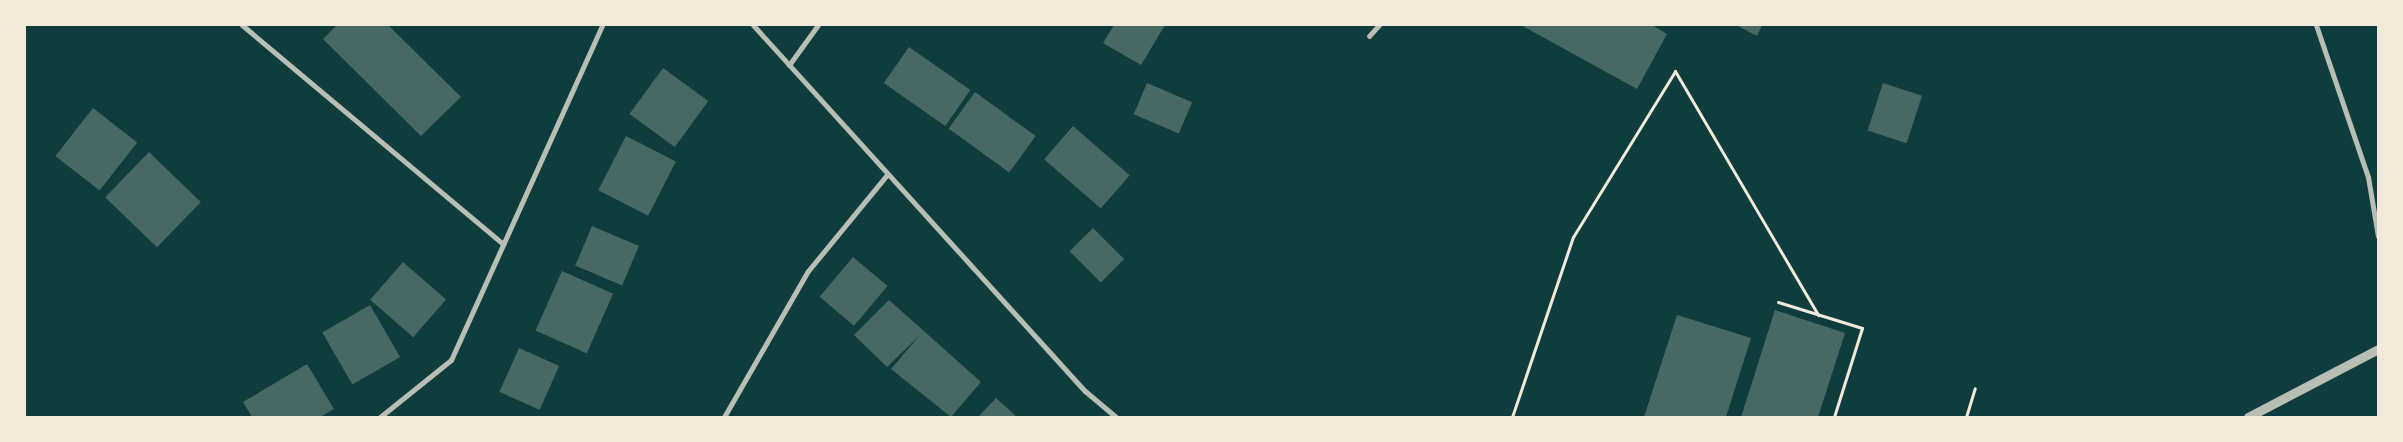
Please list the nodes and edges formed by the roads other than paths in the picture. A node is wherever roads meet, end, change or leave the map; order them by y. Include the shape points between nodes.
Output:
1 (242, 25) edge
2 (602, 25) edge
3 (753, 25) edge
4 (818, 25) edge
5 (1379, 25) edge
6 (2316, 25) edge
7 (1369, 36) dead end
8 (789, 65) junction
9 (886, 176) junction
10 (2378, 236) edge
11 (503, 244) junction
12 (2378, 349) edge
13 (380, 417) edge
14 (724, 417) edge
15 (1116, 417) edge
16 (2248, 417) edge

1 - 11 street
2 - 11 street
3 - 8 street
4 - 8 street
5 - 7 street
6 - 10 street via 2368,177
8 - 9 street
9 - 14 street via 808,271
9 - 15 street via 1085,391
11 - 13 street via 451,360
12 - 16 street

